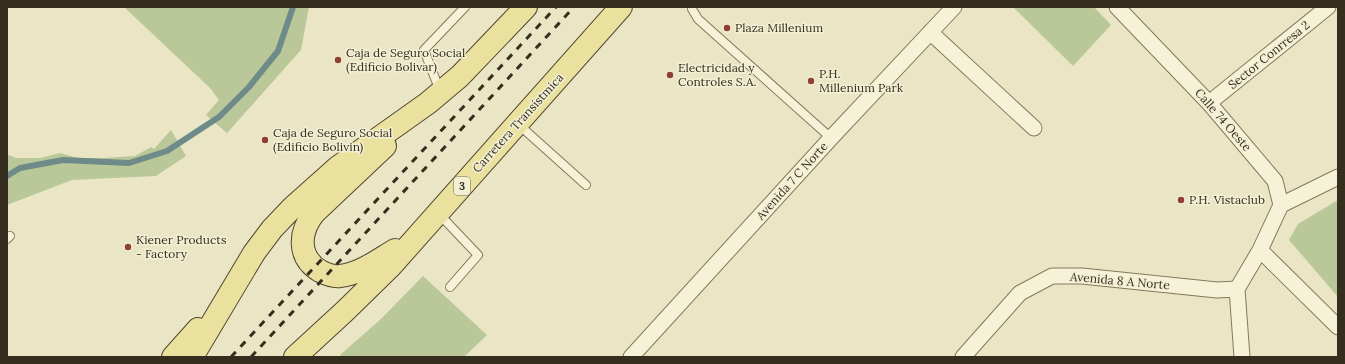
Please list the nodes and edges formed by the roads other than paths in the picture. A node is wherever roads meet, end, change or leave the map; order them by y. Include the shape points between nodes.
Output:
1 (465, 7) edge
2 (526, 7) edge
3 (621, 7) edge
4 (954, 7) edge
5 (1117, 7) edge
6 (1328, 7) edge
7 (691, 8) edge
8 (930, 32) junction
9 (435, 98) junction
10 (1209, 103) junction
11 (518, 124) junction
12 (1034, 128) dead end
13 (830, 138) junction
14 (1338, 177) edge
15 (586, 185) dead end
16 (1281, 205) junction
17 (438, 214) junction
18 (417, 237) junction
19 (1260, 250) junction
20 (450, 287) dead end
21 (1237, 289) junction
22 (229, 294) junction
23 (1338, 327) edge
24 (173, 357) edge
25 (192, 357) edge
26 (295, 357) edge
27 (631, 357) edge
28 (963, 357) edge
29 (1242, 357) edge

1 - 9 lane via 424,50
2 - 9 main road via 480,57
3 - 11 main road, Carretera Transístmica / 3
4 - 8 street, Avenida 7 C Norte
5 - 10 street, Calle 74 Oeste
6 - 10 street, Sector Conrresa 2
7 - 13 lane via 698,19
8 - 12 street
8 - 13 street, Avenida 7 C Norte
9 - 18 main road via 314,213 304,231 302,244 305,256 315,268 338,276 362,270
9 - 22 main road via 338,167 292,208 254,253
10 - 16 street, Calle 74 Oeste via 1275,181
11 - 15 lane
11 - 17 main road, Carretera Transístmica / 3
13 - 27 street, Avenida 7 C Norte
14 - 16 street
16 - 19 street
17 - 18 main road, Carretera Transístmica / 3
17 - 20 lane via 478,255
18 - 26 main road, Carretera Transístmica / 3 via 370,287
19 - 21 street
19 - 23 street
21 - 28 street, Avenida 8 A Norte via 1217,290 1082,276 1052,276 1020,292
21 - 29 street
22 - 24 main road
22 - 25 main road

